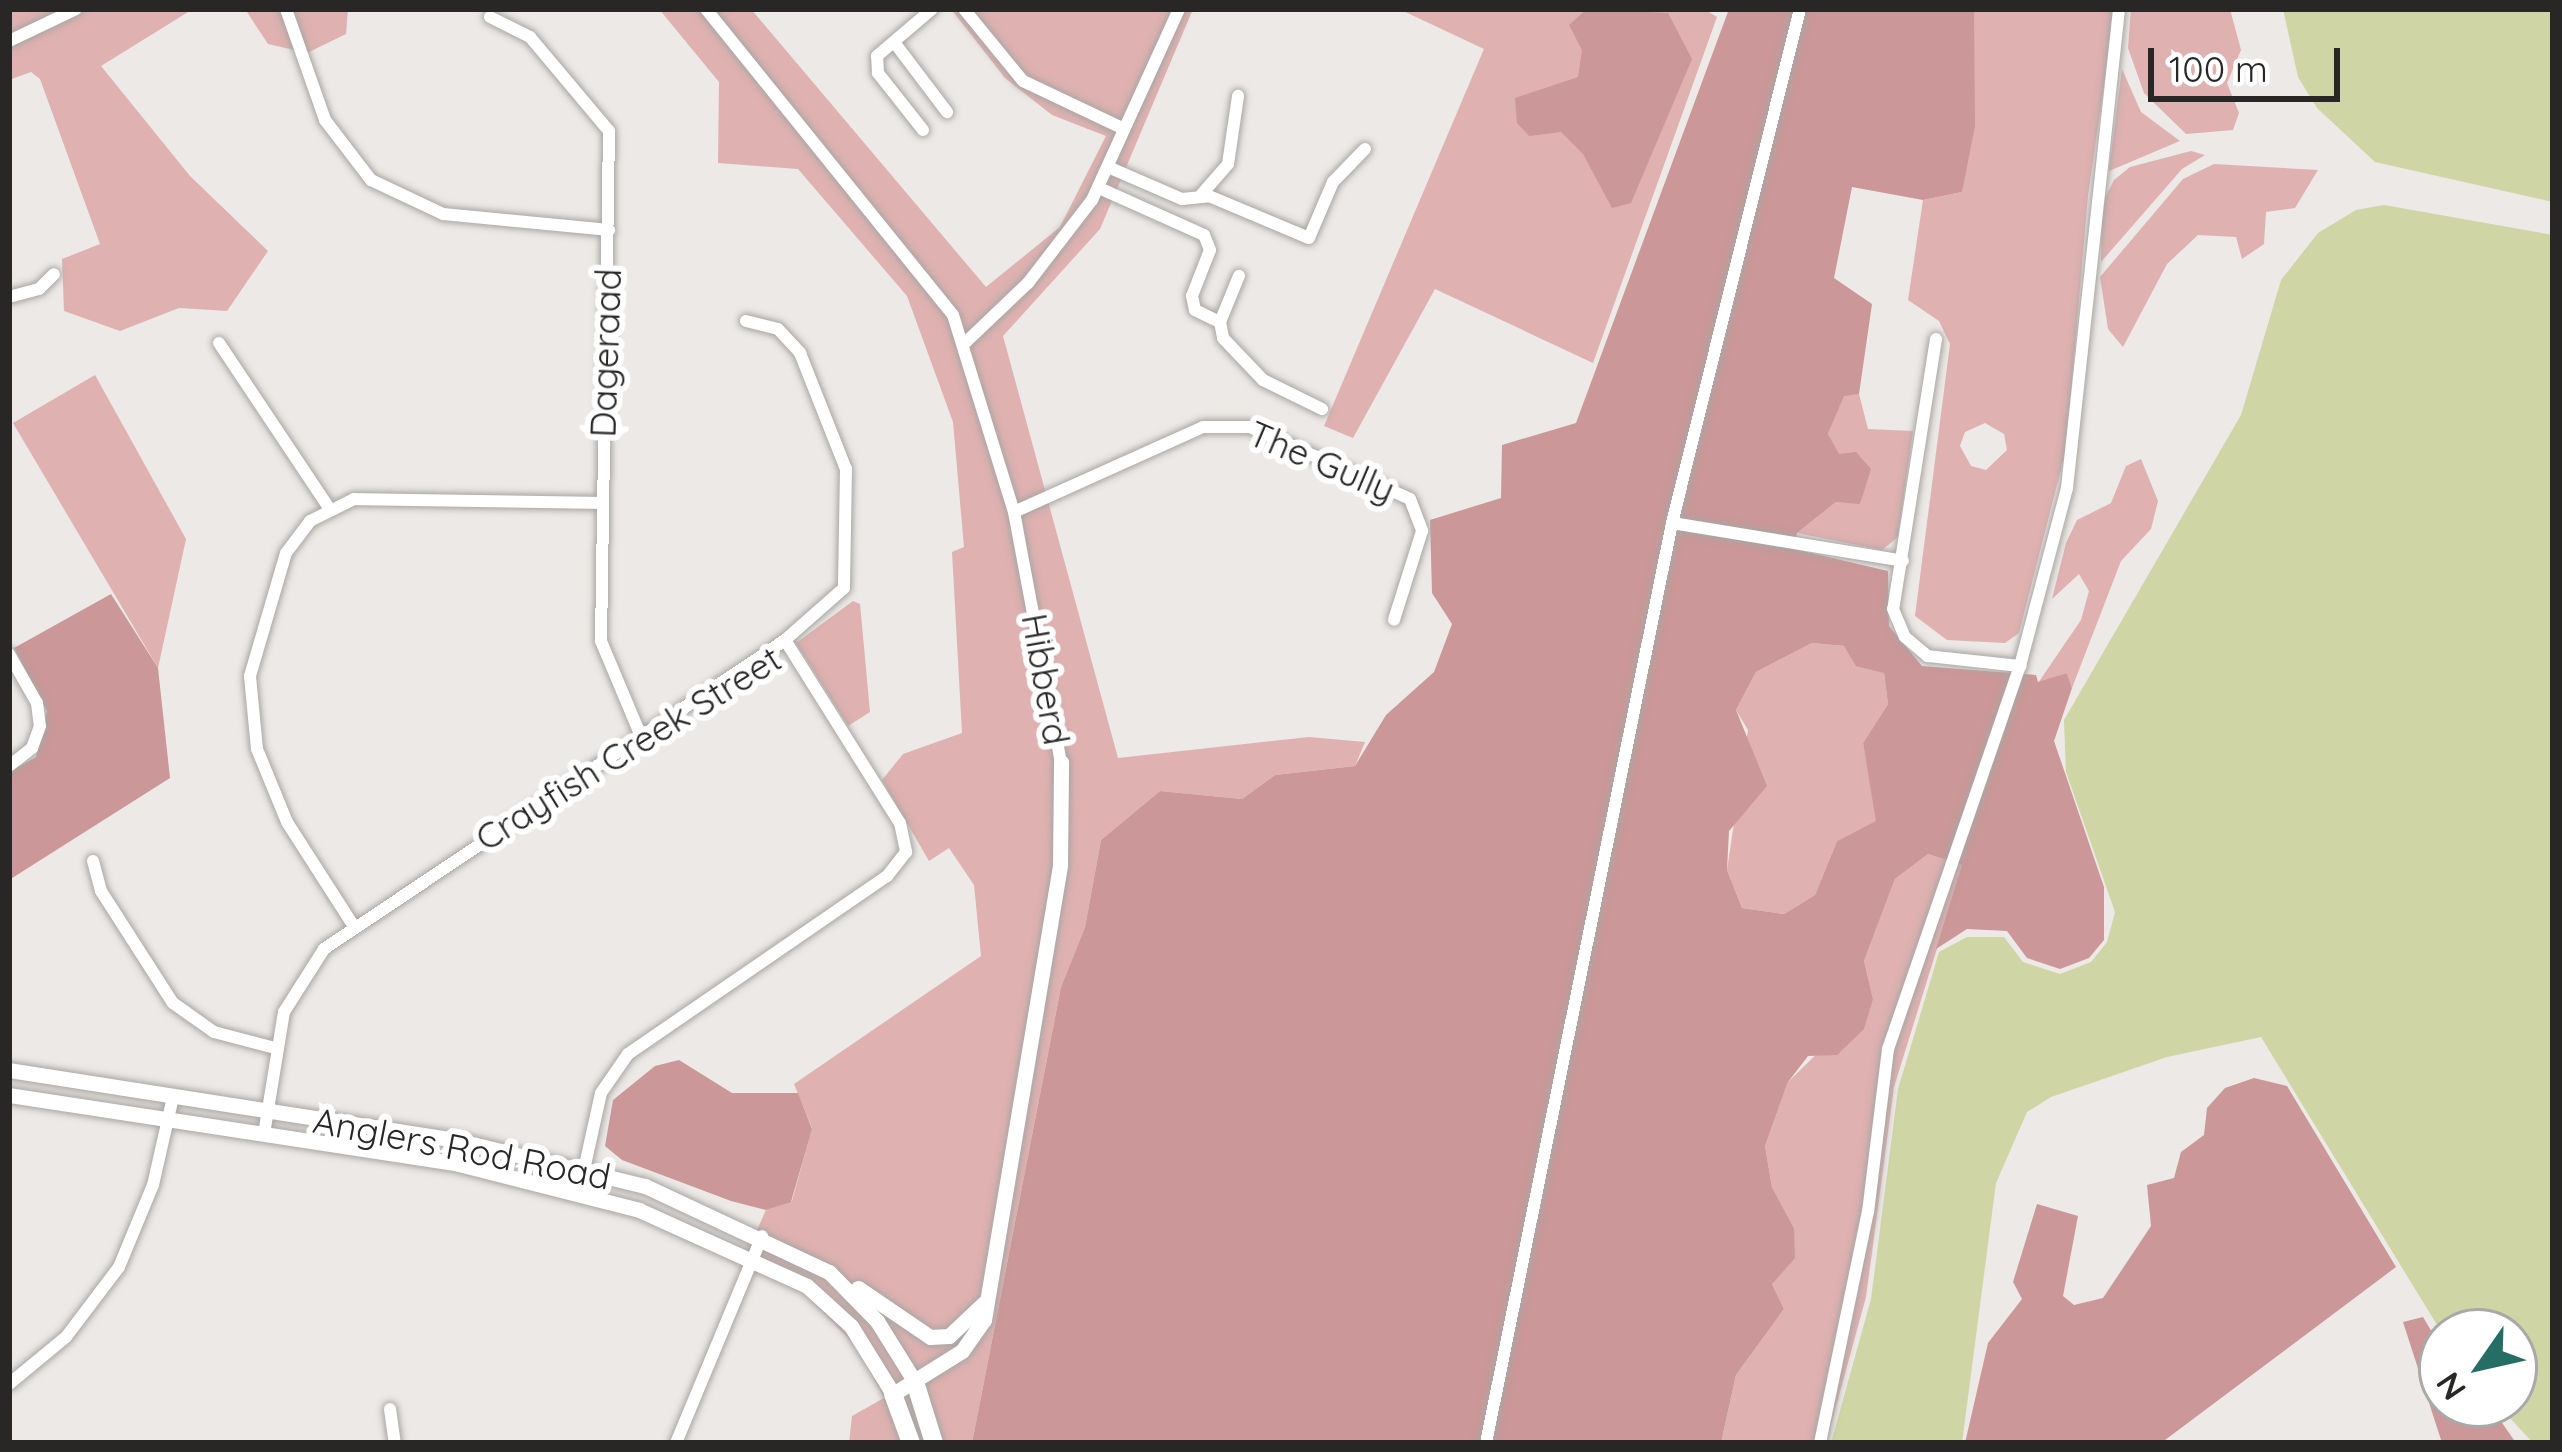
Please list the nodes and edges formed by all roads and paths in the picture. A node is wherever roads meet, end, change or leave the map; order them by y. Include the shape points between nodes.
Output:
1 (76, 9) edge
2 (286, 9) edge
3 (706, 9) edge
4 (932, 9) edge
5 (964, 9) edge
6 (1179, 9) edge
7 (1800, 9) edge
8 (2119, 9) edge
9 (490, 16) dead end
10 (9, 41) edge
11 (894, 42) junction
12 (1238, 97) dead end
13 (947, 112) dead end
14 (1124, 129) junction
15 (922, 130) dead end
16 (1365, 148) dead end
17 (1108, 167) junction
18 (1099, 188) junction
19 (1201, 195) junction
20 (609, 230) junction
21 (54, 274) dead end
22 (1239, 277) dead end
23 (9, 297) edge
24 (746, 322) dead end
25 (1220, 322) junction
26 (1936, 339) dead end
27 (966, 342) junction
28 (219, 343) dead end
29 (1322, 410) dead end
30 (600, 503) junction
31 (328, 508) junction
32 (1014, 512) junction
33 (1672, 523) junction
34 (1903, 561) junction
35 (1394, 620) dead end
36 (785, 640) junction
37 (9, 654) edge
38 (2020, 666) junction
39 (640, 734) junction
40 (1060, 762) joint
41 (9, 766) edge
42 (93, 860) dead end
43 (353, 926) junction
44 (275, 1048) junction
45 (9, 1070) edge
46 (9, 1095) edge
47 (173, 1096) junction
48 (267, 1111) junction
49 (169, 1119) junction
50 (264, 1134) junction
51 (584, 1168) junction
52 (579, 1192) junction
53 (762, 1234) junction
54 (752, 1255) junction
55 (829, 1272) junction
56 (986, 1302) junction
57 (915, 1382) junction
58 (9, 1384) edge
59 (892, 1394) junction
60 (390, 1409) dead end
61 (395, 1443) edge
62 (676, 1443) edge
63 (911, 1443) edge
64 (934, 1443) edge
65 (1486, 1443) edge
66 (1820, 1443) edge

1 - 10 street
2 - 20 street via 325,120 371,180 443,214
3 - 27 street, Hibberd via 919,265
4 - 11 street
5 - 14 street via 1023,81
6 - 14 street
7 - 33 street
8 - 38 street via 2093,194 2079,412
9 - 20 street, Dageraad via 530,37 607,126
11 - 13 street
11 - 15 street via 877,56 878,73
12 - 19 street via 1228,164
14 - 17 street
16 - 19 street via 1333,182 1309,238
17 - 18 street
17 - 19 street via 1183,199
18 - 25 street via 1204,235 1210,250 1191,303
18 - 27 street via 1050,258
20 - 30 street, Dageraad
21 - 23 street via 38,289
22 - 25 street
24 - 36 street via 778,329 800,353 846,469 844,588 820,618
25 - 29 street via 1223,338 1263,380
26 - 34 street
27 - 32 street, Hibberd
28 - 31 street
30 - 31 street via 371,497
30 - 39 street, Dageraad via 601,641
31 - 43 street via 286,554 256,641 248,694 277,805
32 - 35 street, The Gully via 1227,423 1391,486 1421,519
32 - 40 street, Hibberd
33 - 34 street
33 - 65 street
34 - 38 street via 1893,609 1916,649 1942,662
36 - 39 street, Crayfish Creek Street
36 - 51 street, Crayfish Creek Street via 899,823 906,852 887,876 640,1041 602,1094
37 - 41 street via 37,703 40,726 32,748
38 - 66 street via 1888,1049 1868,1212
39 - 43 street, Crayfish Creek Street
40 - 56 street, Hibberd via 1060,865
42 - 44 street via 101,891 173,1003 214,1032
43 - 44 street, Crayfish Creek Street via 300,978
44 - 48 street, Crayfish Creek Street
45 - 47 street, Anglers Rod Road
46 - 49 street, Anglers Rod Road
47 - 48 street, Anglers Rod Road
47 - 49 street
48 - 50 street, Crayfish Creek Street
48 - 51 street, Anglers Rod Road
49 - 50 street, Anglers Rod Road
49 - 58 street via 144,1214 119,1267 67,1337
50 - 52 street, Anglers Rod Road
51 - 52 street, Crayfish Creek Street
51 - 53 street, Anglers Rod Road
52 - 54 street, Anglers Rod Road
53 - 54 street
53 - 55 street, Anglers Rod Road
54 - 59 street, Anglers Rod Road via 837,1311
54 - 62 street
55 - 56 street via 929,1336 949,1336
55 - 57 street, Anglers Rod Road via 877,1321
56 - 57 street, Hibberd via 969,1345
57 - 59 street, Hibberd
57 - 64 main road
59 - 63 main road
60 - 61 street

